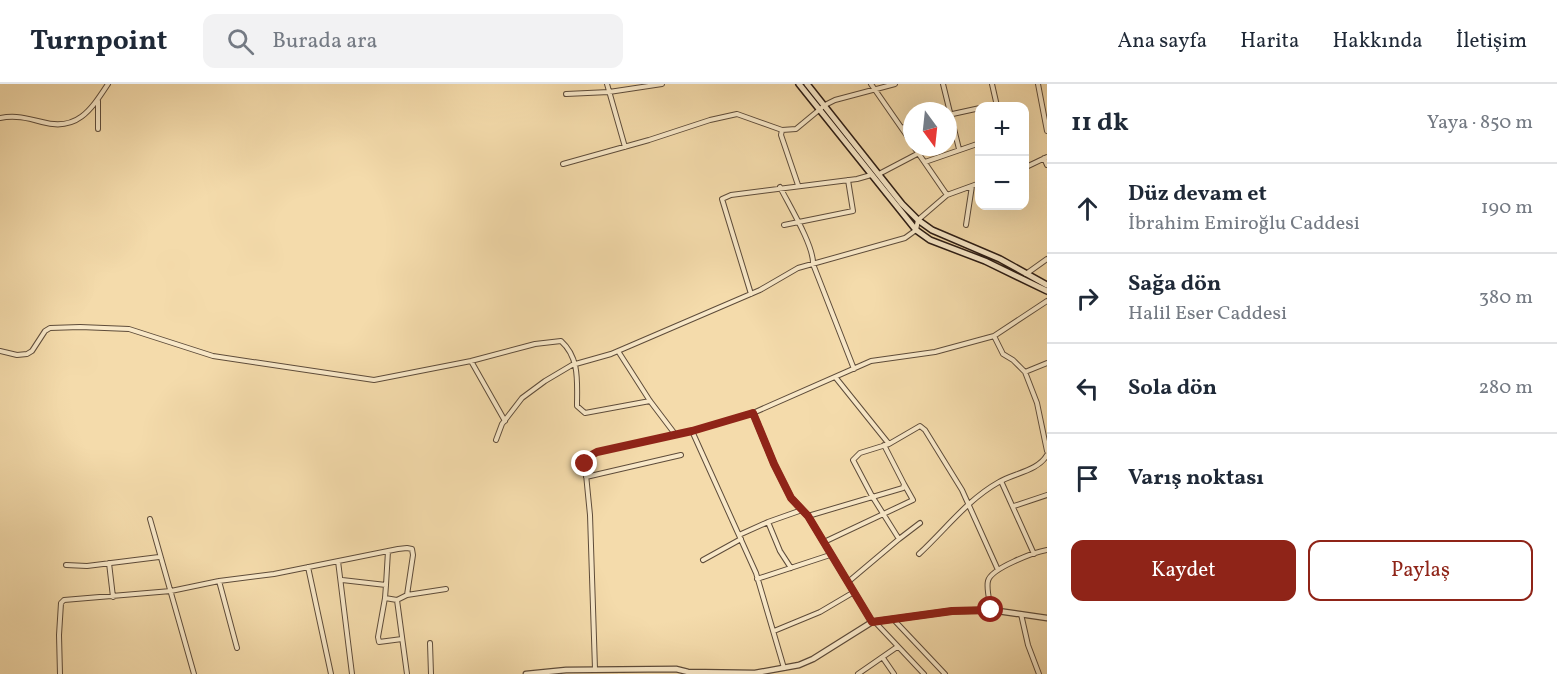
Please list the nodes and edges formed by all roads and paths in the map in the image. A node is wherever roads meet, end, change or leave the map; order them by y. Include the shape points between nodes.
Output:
1 (108, 84) edge
2 (607, 84) edge
3 (662, 84) edge
4 (799, 84) edge
5 (807, 84) edge
6 (895, 84) edge
7 (943, 84) edge
8 (992, 84) edge
9 (1038, 84) edge
10 (873, 86) edge
11 (609, 92) junction
12 (566, 94) dead end
13 (98, 100) junction
14 (946, 102) edge
15 (996, 102) edge
16 (823, 107) junction
17 (975, 109) edge
18 (957, 113) edge
19 (0, 118) edge
20 (902, 128) edge
21 (98, 129) dead end
22 (782, 130) junction
23 (1047, 131) edge
24 (957, 142) edge
25 (975, 144) edge
26 (625, 147) junction
27 (959, 149) junction
28 (913, 156) edge
29 (921, 156) edge
30 (1046, 158) edge
31 (925, 162) junction
32 (563, 164) dead end
33 (1047, 165) edge
34 (1029, 166) edge
35 (876, 174) junction
36 (848, 180) junction
37 (798, 185) junction
38 (975, 185) edge
39 (972, 186) junction
40 (780, 187) junction
41 (947, 195) junction
42 (918, 220) junction
43 (797, 221) junction
44 (784, 225) dead end
45 (966, 225) dead end
46 (916, 230) junction
47 (1047, 259) edge
48 (813, 264) junction
49 (1026, 274) junction
50 (1047, 285) edge
51 (1047, 291) edge
52 (751, 294) junction
53 (1047, 301) edge
54 (994, 336) junction
55 (0, 351) edge
56 (618, 351) junction
57 (471, 361) junction
58 (1047, 363) edge
59 (576, 364) junction
60 (854, 369) junction
61 (1025, 372) junction
62 (836, 378) junction
63 (650, 401) junction
64 (753, 413) junction
65 (505, 421) junction
66 (692, 431) junction
67 (675, 435) junction
68 (496, 440) dead end
69 (887, 444) junction
70 (1047, 451) edge
71 (681, 455) dead end
72 (1047, 455) edge
73 (586, 477) junction
74 (1001, 481) junction
75 (904, 484) junction
76 (1047, 495) edge
77 (872, 496) junction
78 (968, 504) junction
79 (1014, 506) junction
80 (802, 510) junction
81 (882, 514) junction
82 (808, 516) junction
83 (150, 519) dead end
84 (768, 522) junction
85 (920, 523) dead end
86 (740, 537) junction
87 (899, 539) junction
88 (824, 542) junction
89 (1047, 550) edge
90 (388, 551) junction
91 (919, 554) dead end
92 (1034, 554) junction
93 (830, 555) junction
94 (159, 557) junction
95 (703, 560) dead end
96 (338, 561) junction
97 (109, 563) junction
98 (66, 565) dead end
99 (308, 567) junction
100 (791, 568) junction
101 (998, 570) junction
102 (757, 579) junction
103 (342, 580) junction
104 (219, 581) junction
105 (848, 582) junction
106 (386, 585) junction
107 (446, 589) dead end
108 (171, 591) junction
109 (854, 592) junction
110 (407, 595) junction
111 (113, 597) junction
112 (385, 598) junction
113 (397, 600) junction
114 (991, 610) junction
115 (1021, 614) junction
116 (1047, 618) edge
117 (894, 620) junction
118 (873, 622) junction
119 (774, 631) junction
120 (402, 639) junction
121 (430, 642) dead end
122 (897, 647) junction
123 (237, 648) dead end
124 (884, 658) junction
125 (596, 669) junction
126 (784, 669) junction
127 (688, 673) edge
128 (767, 673) edge
129 (60, 674) edge
130 (194, 674) edge
131 (331, 674) edge
132 (352, 674) edge
133 (407, 674) edge
134 (432, 674) edge
135 (526, 674) edge
136 (858, 674) edge
137 (894, 674) edge
138 (924, 674) edge
139 (945, 674) edge
140 (1039, 674) edge

1 - 13 street
2 - 11 street
3 - 11 street
4 - 16 main road
5 - 16 main road
6 - 10 street
7 - 14 street
8 - 15 street
9 - 23 street
10 - 16 street
10 - 20 street
11 - 12 street
11 - 26 street
13 - 19 street via 85,114 67,124 22,116
13 - 21 street
16 - 22 street via 796,129
16 - 35 main road
17 - 18 street
22 - 26 street via 737,114
22 - 37 street
24 - 27 street
25 - 27 street
26 - 32 street
27 - 31 street
28 - 35 street
29 - 31 street
30 - 33 street
30 - 34 street
31 - 41 street
35 - 36 street
35 - 42 main road
35 - 46 main road
36 - 37 street
36 - 43 street via 853,211
37 - 40 street
38 - 39 street
39 - 41 street
39 - 45 street
40 - 43 street
40 - 52 street via 722,199
41 - 42 street
42 - 46 street
42 - 49 main road
43 - 44 street
43 - 48 street
46 - 48 street via 905,238
46 - 51 main road via 930,240
47 - 49 street
48 - 52 street
48 - 60 street
49 - 50 main road
52 - 56 street
53 - 54 street
54 - 60 street via 935,352 871,361
54 - 61 street via 1003,354
55 - 57 street via 27,354 50,328 80,327 129,329 213,356 374,380
56 - 59 street
56 - 63 street
57 - 59 street via 561,341 569,347
57 - 65 street
58 - 61 street
59 - 63 street via 577,406 585,413
59 - 65 street via 522,398
60 - 62 street
61 - 70 street via 1037,403
62 - 64 street
62 - 69 street
63 - 67 street
64 - 66 street
64 - 80 street via 778,473
65 - 68 street
66 - 67 street
66 - 86 street
67 - 73 street via 597,452 586,458
69 - 75 street
69 - 77 street via 860,453 853,460
69 - 78 street via 920,426
71 - 73 street
72 - 74 street via 1041,464
73 - 125 street
74 - 78 street
74 - 79 street
75 - 77 street via 903,488
75 - 81 street via 913,500
76 - 79 street
77 - 81 street
77 - 82 street
78 - 91 street
78 - 101 street
79 - 92 street
80 - 82 street
80 - 84 street
81 - 87 street
81 - 88 street
82 - 88 street
83 - 94 street
84 - 86 street
84 - 100 street
85 - 87 street
86 - 95 street
86 - 102 street
87 - 105 street
88 - 93 street
89 - 92 street
90 - 96 street
90 - 106 street
90 - 110 street via 411,549
92 - 101 street
93 - 100 street
93 - 105 street
94 - 97 street
94 - 108 street
96 - 99 street
96 - 103 street
97 - 98 street
97 - 111 street
99 - 104 street
99 - 131 street
100 - 102 street
101 - 114 street via 988,581
102 - 119 street
103 - 106 street
103 - 132 street
104 - 108 street
104 - 123 street
105 - 109 street
106 - 112 street
107 - 110 street
108 - 111 street
108 - 130 street
109 - 118 street
109 - 119 street
110 - 113 street
111 - 129 street via 64,600 59,635
112 - 113 street
112 - 120 street via 379,642
113 - 120 street
114 - 115 street
114 - 117 street via 952,611
115 - 116 street
115 - 140 street
117 - 118 street
117 - 139 street
118 - 122 street
118 - 126 street via 813,659
119 - 126 street
120 - 133 street
121 - 134 street
122 - 124 street
122 - 138 street
124 - 136 street
124 - 137 street
125 - 127 street via 676,669
125 - 135 street
126 - 128 street
127 - 128 street

